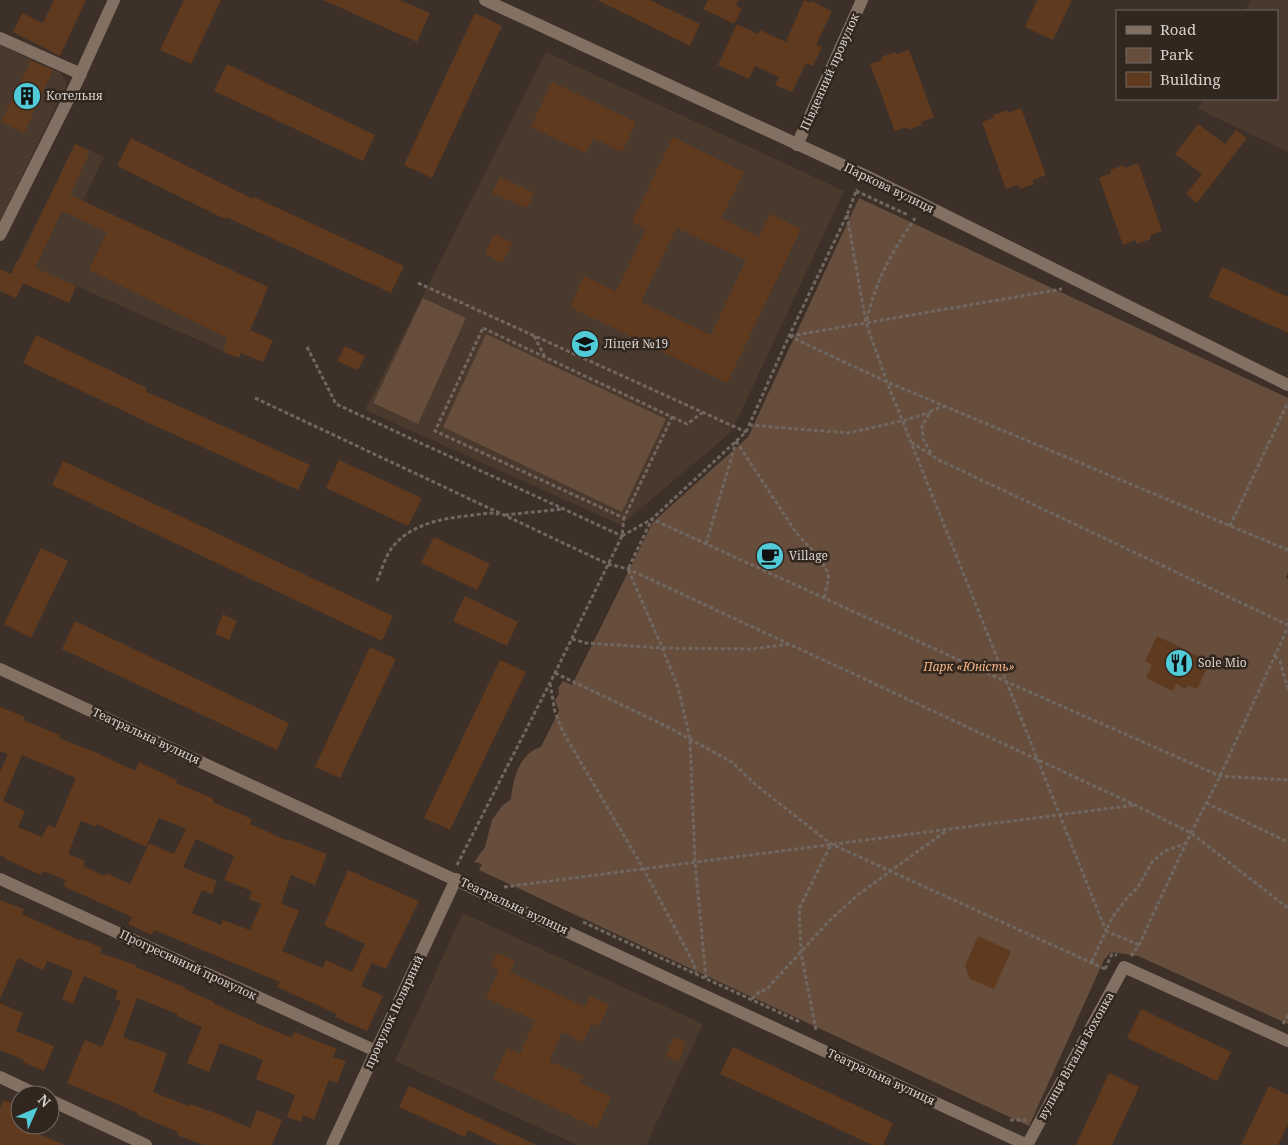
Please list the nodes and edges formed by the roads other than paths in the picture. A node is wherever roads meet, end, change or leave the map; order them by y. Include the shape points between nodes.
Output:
1 (114, 0) edge
2 (485, 0) edge
3 (862, 0) edge
4 (0, 38) edge
5 (81, 74) junction
6 (797, 145) junction
7 (0, 235) edge
8 (1288, 385) edge
9 (0, 669) edge
10 (0, 878) edge
11 (456, 879) junction
12 (1288, 1041) edge
13 (376, 1051) junction
14 (0, 1077) edge
15 (17, 1085) edge
16 (60, 1105) edge
17 (146, 1145) edge
18 (332, 1145) edge
19 (1027, 1145) edge

1 - 5 street
2 - 6 street, Паркова вулиця
3 - 6 street, Південний провулок
4 - 5 street
5 - 7 street
6 - 8 street, Паркова вулиця
9 - 11 street, Театральна вулиця
10 - 13 street, Прогресивний провулок
11 - 13 street, провулок Полярний
11 - 19 street, Театральна вулиця
12 - 19 street, вулиця Віталія Бохонка via 1124,964
13 - 18 street, провулок Полярний
14 - 15 street
16 - 17 street

